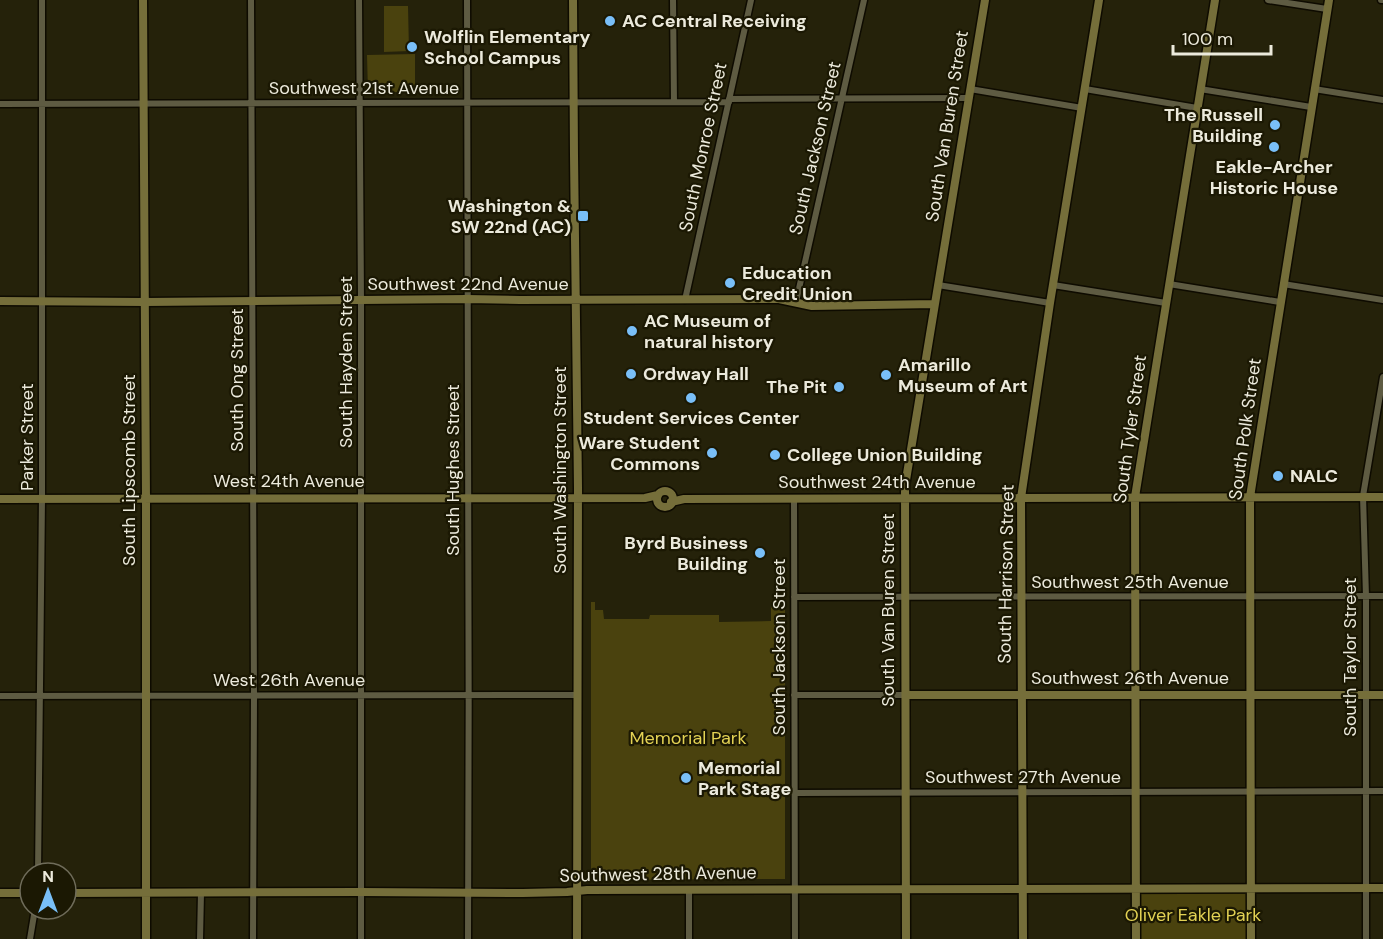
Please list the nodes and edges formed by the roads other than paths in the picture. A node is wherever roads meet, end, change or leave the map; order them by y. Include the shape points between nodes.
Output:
1 (42, 0) edge
2 (143, 0) edge
3 (251, 0) edge
4 (358, 0) edge
5 (466, 0) edge
6 (573, 0) edge
7 (673, 0) edge
8 (751, 0) edge
9 (864, 0) edge
10 (985, 0) edge
11 (1099, 0) edge
12 (1215, 0) edge
13 (1268, 0) edge
14 (1328, 5) edge
15 (1085, 89) junction
16 (1200, 89) junction
17 (1314, 89) junction
18 (969, 94) junction
19 (842, 98) junction
20 (729, 100) junction
21 (1383, 100) edge
22 (573, 102) junction
23 (674, 102) junction
24 (358, 103) junction
25 (466, 103) junction
26 (0, 104) edge
27 (42, 104) junction
28 (144, 104) junction
29 (252, 104) junction
30 (1311, 107) junction
31 (1082, 108) junction
32 (1197, 108) junction
33 (1169, 284) junction
34 (1283, 284) junction
35 (938, 285) junction
36 (1053, 285) junction
37 (467, 299) junction
38 (575, 300) junction
39 (685, 300) junction
40 (1383, 300) edge
41 (0, 301) edge
42 (42, 301) junction
43 (252, 301) junction
44 (361, 301) junction
45 (145, 302) junction
46 (796, 302) junction
47 (1280, 302) junction
48 (1050, 303) junction
49 (1166, 303) junction
50 (935, 304) junction
51 (1383, 377) edge
52 (1363, 496) junction
53 (1135, 497) junction
54 (1250, 497) junction
55 (1383, 497) edge
56 (42, 498) junction
57 (252, 498) junction
58 (361, 498) junction
59 (469, 498) junction
60 (578, 498) junction
61 (794, 498) junction
62 (904, 498) junction
63 (1021, 498) junction
64 (0, 499) edge
65 (146, 499) junction
66 (1250, 596) junction
67 (1366, 596) junction
68 (1383, 596) edge
69 (794, 597) junction
70 (905, 597) junction
71 (1021, 597) junction
72 (1135, 597) junction
73 (1021, 694) junction
74 (1250, 694) junction
75 (40, 695) junction
76 (254, 695) junction
77 (362, 695) junction
78 (577, 695) junction
79 (794, 695) junction
80 (906, 695) junction
81 (1136, 695) junction
82 (1365, 695) junction
83 (1383, 695) edge
84 (0, 696) edge
85 (146, 696) junction
86 (468, 696) junction
87 (1136, 792) junction
88 (1251, 792) junction
89 (1365, 792) junction
90 (1383, 792) edge
91 (794, 793) junction
92 (906, 793) junction
93 (1023, 793) junction
94 (38, 861) edge
95 (1365, 888) junction
96 (1383, 888) edge
97 (795, 889) junction
98 (906, 889) junction
99 (1136, 889) junction
100 (1251, 889) junction
101 (689, 890) junction
102 (1023, 890) junction
103 (577, 891) junction
104 (146, 892) junction
105 (252, 892) junction
106 (360, 892) junction
107 (468, 892) junction
108 (0, 893) edge
109 (18, 893) edge
110 (78, 893) edge
111 (201, 893) junction
112 (33, 921) edge
113 (30, 939) edge
114 (146, 939) edge
115 (200, 939) edge
116 (253, 939) edge
117 (361, 939) edge
118 (468, 939) edge
119 (577, 939) edge
120 (689, 939) edge
121 (795, 939) edge
122 (906, 939) edge
123 (1023, 939) edge
124 (1136, 939) edge
125 (1251, 939) edge
126 (1366, 939) edge

1 - 27 street, Parker Street
2 - 28 main road, South Lipscomb Street
3 - 29 street, South Ong Street
4 - 24 street, South Hayden Street
5 - 25 street, South Hughes Street
6 - 22 main road, South Washington Street
7 - 23 street
8 - 20 street, South Monroe Street
9 - 19 street, South Jackson Street
10 - 18 main road, South Van Buren Street
11 - 15 main road, South Harrison Street
12 - 16 main road, South Tyler Street
13 - 14 street
14 - 17 main road, South Polk Street
15 - 31 main road, South Harrison Street
15 - 32 street
16 - 30 street
16 - 32 main road, South Tyler Street
17 - 21 street
17 - 30 main road, South Polk Street
18 - 19 street, Southwest 21st Avenue
18 - 31 street, Southwest 21st Avenue
18 - 35 main road, South Van Buren Street
19 - 20 street, Southwest 21st Avenue
19 - 46 street, South Jackson Street
20 - 23 street, Southwest 21st Avenue
20 - 39 street, South Monroe Street
22 - 23 street, Southwest 21st Avenue
22 - 25 street, Southwest 21st Avenue
22 - 38 main road, South Washington Street
24 - 25 street, Southwest 21st Avenue
24 - 29 street, Southwest 21st Avenue
24 - 44 street, South Hayden Street
25 - 37 street, South Hughes Street
26 - 27 street, Southwest 21st Avenue
27 - 28 street, Southwest 21st Avenue
27 - 42 street, Parker Street
28 - 29 street, Southwest 21st Avenue
28 - 45 main road, South Lipscomb Street
29 - 43 street, South Ong Street
30 - 34 main road, South Polk Street
31 - 36 main road, South Harrison Street
32 - 33 main road, South Tyler Street
33 - 47 street
33 - 49 main road, South Tyler Street
34 - 40 street
34 - 47 main road, South Polk Street
35 - 48 street
35 - 50 main road, South Van Buren Street
36 - 48 main road, South Harrison Street
36 - 49 street
37 - 38 main road, Southwest 22nd Avenue
37 - 44 main road, Southwest 22nd Avenue
37 - 59 street, South Hughes Street
38 - 39 main road, Southwest 22nd Avenue
38 - 60 main road, South Washington Street
39 - 46 main road, Southwest 22nd Avenue
41 - 42 main road, Southwest 22nd Avenue
42 - 45 main road, Southwest 22nd Avenue
42 - 56 street, Parker Street
43 - 44 main road, Southwest 22nd Avenue
43 - 45 main road, Southwest 22nd Avenue
43 - 57 street, South Ong Street
44 - 58 street, South Hayden Street
45 - 65 main road, South Lipscomb Street
46 - 50 main road, Southwest 22nd Avenue via 812,306
47 - 54 main road, South Polk Street
48 - 63 main road, South Harrison Street
49 - 53 main road, South Tyler Street
50 - 62 main road, South Van Buren Street
51 - 52 street, South Taylor Street
52 - 54 main road, Southwest 24th Avenue
52 - 55 main road, Southwest 24th Avenue
52 - 67 street, South Taylor Street
53 - 54 main road, Southwest 24th Avenue
53 - 63 main road, Southwest 24th Avenue
53 - 72 main road, South Tyler Street
54 - 66 main road, South Polk Street
56 - 64 main road, West 24th Avenue
56 - 65 main road, West 24th Avenue
56 - 75 street, Parker Street
57 - 58 main road, West 24th Avenue
57 - 65 main road, West 24th Avenue
57 - 76 street, South Ong Street
58 - 59 main road, West 24th Avenue
58 - 77 street, South Hayden Street
59 - 60 main road, West 24th Avenue
59 - 86 street, South Hughes Street
60 - 61 main road, Southwest 24th Avenue
60 - 78 main road, South Washington Street
61 - 62 main road, Southwest 24th Avenue
61 - 69 street, South Jackson Street
62 - 63 main road, Southwest 24th Avenue
62 - 70 main road, South Van Buren Street
63 - 71 main road, South Harrison Street
65 - 85 main road, South Lipscomb Street
66 - 67 street, Southwest 25th Avenue
66 - 72 street, Southwest 25th Avenue
66 - 74 main road, South Polk Street
67 - 68 street, Southwest 25th Avenue
67 - 82 street, South Taylor Street
69 - 70 street, Southwest 25th Avenue
69 - 79 street, South Jackson Street
70 - 71 street, Southwest 25th Avenue
70 - 80 main road, South Van Buren Street
71 - 72 street, Southwest 25th Avenue
71 - 73 main road, South Harrison Street
72 - 81 main road, South Tyler Street
73 - 80 main road, Southwest 26th Avenue
73 - 81 main road, Southwest 26th Avenue
73 - 93 main road, South Harrison Street
74 - 81 main road, Southwest 26th Avenue
74 - 82 main road, Southwest 26th Avenue
74 - 88 main road, South Polk Street
75 - 84 street, West 26th Avenue
75 - 85 street, West 26th Avenue
75 - 94 street, Parker Street
76 - 77 street, West 26th Avenue
76 - 85 street, West 26th Avenue
76 - 105 street, South Ong Street
77 - 86 street, West 26th Avenue
77 - 106 street, South Hayden Street
78 - 86 street, West 26th Avenue
78 - 103 main road, South Washington Street
79 - 80 street, Southwest 26th Avenue
79 - 91 street, South Jackson Street
80 - 92 main road, South Van Buren Street
81 - 87 main road, South Tyler Street
82 - 83 main road, Southwest 26th Avenue
82 - 89 street, South Taylor Street
85 - 104 main road, South Lipscomb Street
86 - 107 street, South Hughes Street
87 - 88 street, Southwest 27th Avenue
87 - 93 street, Southwest 27th Avenue
87 - 99 main road, South Tyler Street
88 - 89 street, Southwest 27th Avenue
88 - 100 main road, South Polk Street
89 - 90 street, Southwest 27th Avenue
89 - 95 street, South Taylor Street
91 - 92 street, Southwest 27th Avenue
91 - 97 street, South Jackson Street
92 - 93 street, Southwest 27th Avenue
92 - 98 main road, South Van Buren Street
93 - 102 main road, South Harrison Street
95 - 96 main road, Southwest 28th Avenue
95 - 100 main road, Southwest 28th Avenue
95 - 126 street, South Taylor Street
97 - 98 main road, Southwest 28th Avenue
97 - 101 main road, Southwest 28th Avenue
97 - 121 street, South Jackson Street
98 - 102 main road, Southwest 28th Avenue
98 - 122 main road, South Van Buren Street
99 - 100 main road, Southwest 28th Avenue
99 - 102 main road, Southwest 28th Avenue
99 - 124 main road, South Tyler Street
100 - 125 main road, South Polk Street
101 - 103 main road, Southwest 28th Avenue
101 - 120 street
102 - 123 main road, South Harrison Street
103 - 107 main road, Southwest 28th Avenue
103 - 119 main road, South Washington Street
104 - 110 main road, Southwest 28th Avenue
104 - 111 main road, Southwest 28th Avenue
104 - 114 main road, South Lipscomb Street
105 - 106 main road, Southwest 28th Avenue
105 - 111 main road, Southwest 28th Avenue
105 - 116 street, South Ong Street
106 - 107 main road, Southwest 28th Avenue
106 - 117 street, South Hayden Street
107 - 118 street, South Hughes Street
108 - 109 main road
111 - 115 street
112 - 113 street

